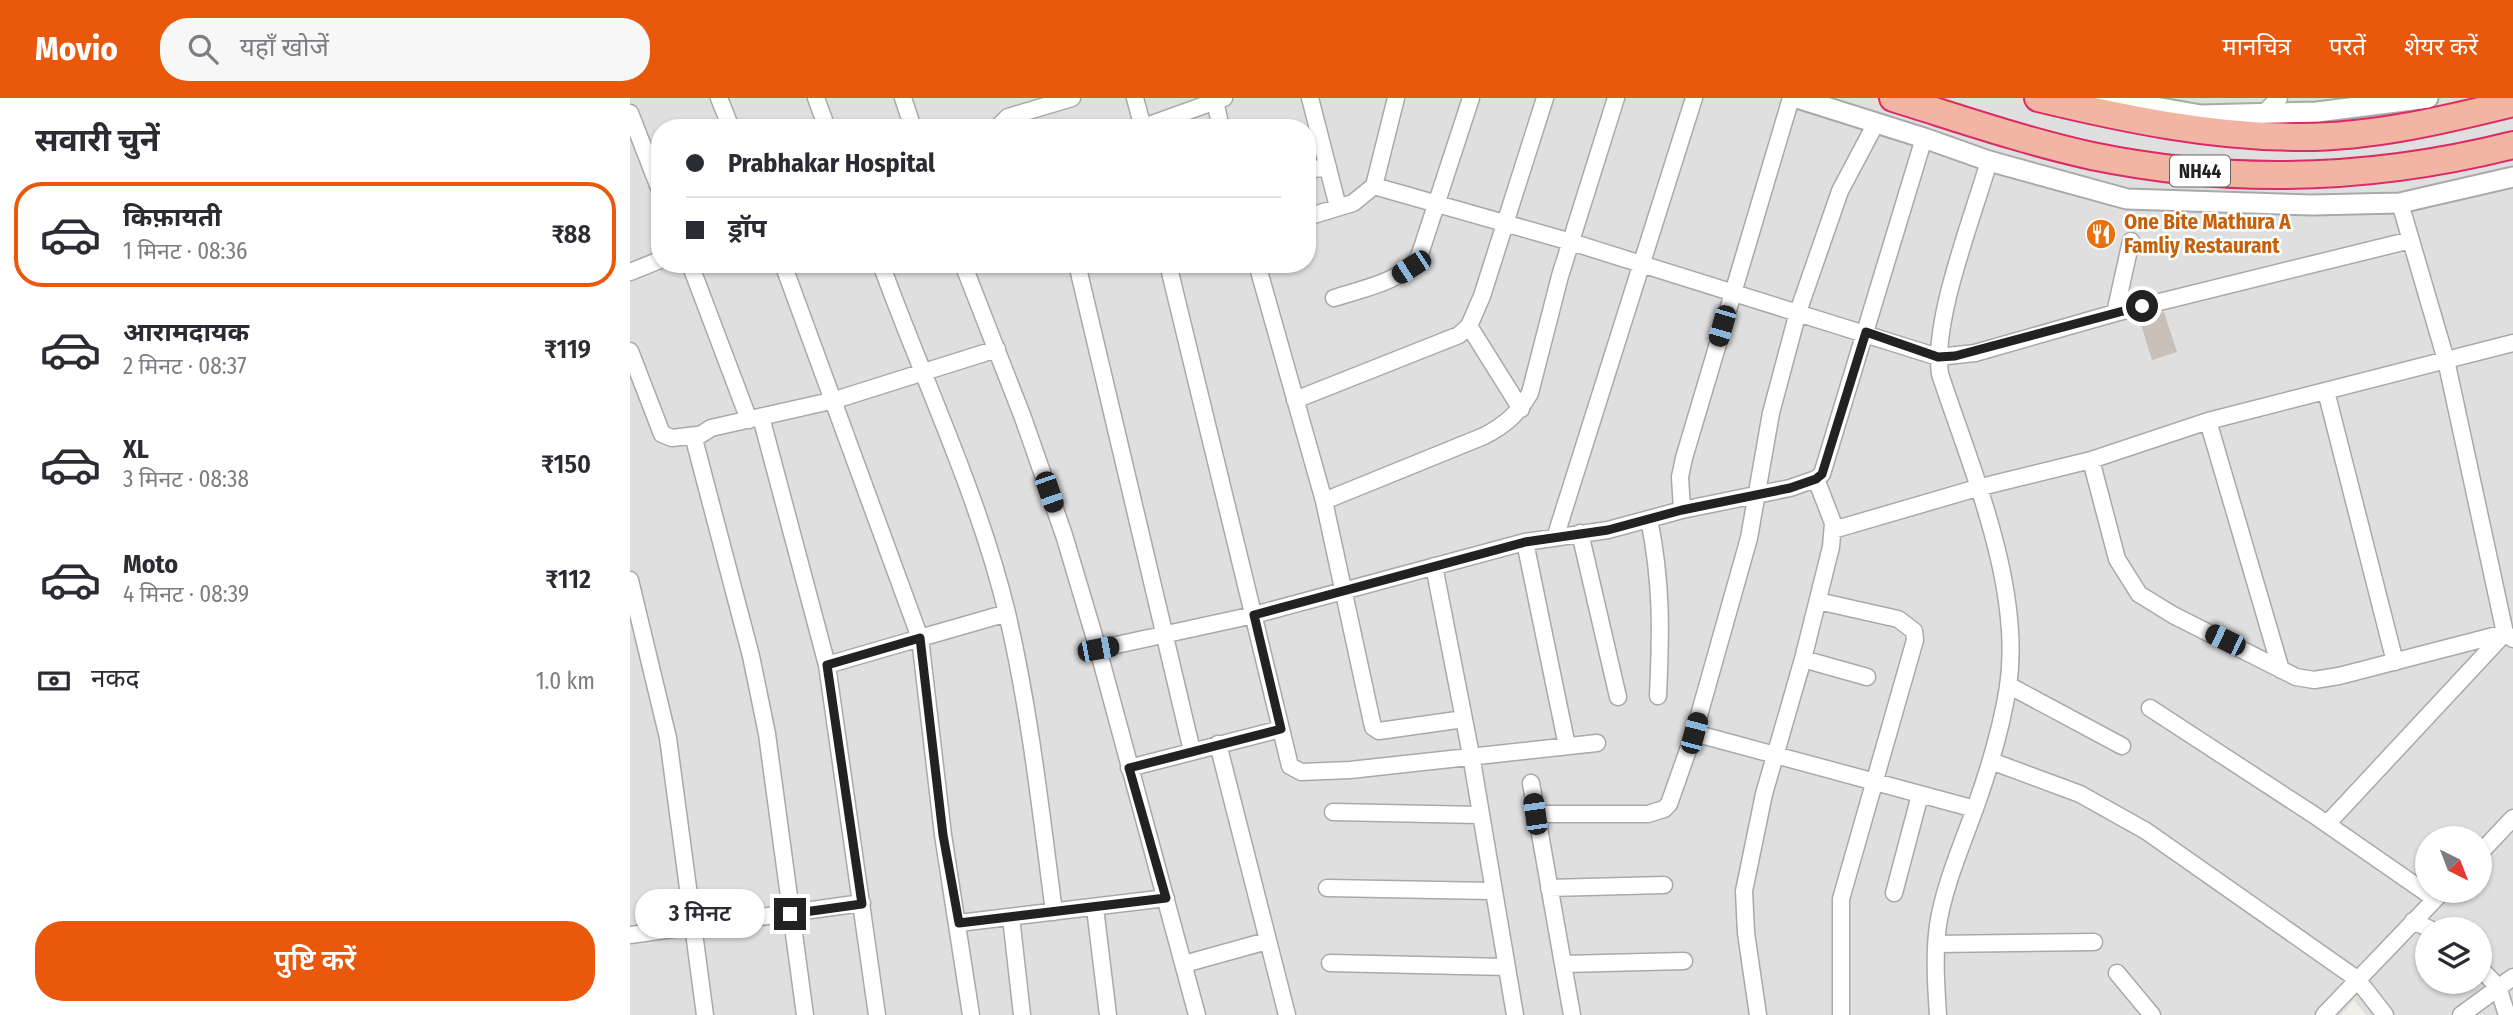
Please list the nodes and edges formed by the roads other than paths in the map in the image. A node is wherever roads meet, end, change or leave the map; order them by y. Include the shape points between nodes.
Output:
1 (719, 98) edge
2 (816, 98) edge
3 (903, 98) edge
4 (1072, 98) edge
5 (1135, 98) edge
6 (1310, 98) edge
7 (1396, 98) edge
8 (1471, 98) edge
9 (1545, 98) edge
10 (1616, 98) edge
11 (1693, 98) edge
12 (1791, 98) edge
13 (1797, 98) edge
14 (1893, 98) edge
15 (2038, 98) edge
16 (2104, 98) edge
17 (2279, 98) edge
18 (2428, 98) edge
19 (1219, 100) edge
20 (2513, 103) edge
21 (2179, 104) edge
22 (630, 113) edge
23 (2264, 113) junction
24 (727, 119) edge
25 (824, 119) edge
26 (910, 119) edge
27 (1006, 119) edge
28 (1140, 119) edge
29 (1167, 119) edge
30 (1220, 119) edge
31 (1315, 119) edge
32 (1316, 121) edge
33 (1876, 123) junction
34 (1924, 138) junction
35 (2513, 145) edge
36 (1989, 162) junction
37 (651, 167) edge
38 (1328, 167) junction
39 (1316, 169) edge
40 (2513, 177) edge
41 (1374, 186) junction
42 (2400, 203) junction
43 (1437, 204) junction
44 (1338, 207) junction
45 (1316, 214) edge
46 (1504, 223) junction
47 (2411, 240) junction
48 (2131, 241) dead end
49 (1571, 242) junction
50 (651, 264) edge
51 (1639, 264) junction
52 (630, 272) edge
53 (694, 273) edge
54 (786, 273) edge
55 (884, 273) edge
56 (967, 273) edge
57 (1079, 273) edge
58 (1170, 273) edge
59 (1259, 273) edge
60 (1731, 293) junction
61 (1334, 298) dead end
62 (1798, 312) junction
63 (2115, 313) junction
64 (1469, 326) junction
65 (1866, 332) junction
66 (2513, 343) edge
67 (997, 349) junction
68 (630, 351) edge
69 (1938, 357) junction
70 (2446, 360) junction
71 (922, 374) junction
72 (2326, 391) junction
73 (835, 400) junction
74 (1295, 400) junction
75 (1521, 409) junction
76 (755, 418) junction
77 (2208, 421) junction
78 (697, 435) junction
79 (2091, 460) junction
80 (1816, 479) junction
81 (1977, 488) junction
82 (1757, 494) junction
83 (1324, 501) junction
84 (1682, 510) junction
85 (1649, 519) junction
86 (1833, 530) junction
87 (1580, 533) junction
88 (1555, 538) junction
89 (1525, 542) junction
90 (1434, 566) junction
91 (630, 580) edge
92 (1346, 591) junction
93 (1818, 601) junction
94 (1007, 612) junction
95 (1254, 615) junction
96 (2510, 632) edge
97 (1166, 636) junction
98 (920, 638) junction
99 (1098, 649) junction
100 (1803, 659) junction
101 (2395, 662) junction
102 (827, 665) junction
103 (2281, 670) junction
104 (1867, 677) dead end
105 (2008, 685) junction
106 (1658, 696) dead end
107 (1618, 697) dead end
108 (2150, 708) dead end
109 (1464, 719) junction
110 (1281, 729) junction
111 (1694, 733) junction
112 (1597, 743) dead end
113 (1218, 744) junction
114 (1567, 746) junction
115 (2122, 746) dead end
116 (1192, 751) junction
117 (1472, 755) junction
118 (1775, 756) junction
119 (1991, 761) junction
120 (1129, 768) junction
121 (1531, 782) dead end
122 (1873, 782) junction
123 (1920, 795) junction
124 (1975, 809) junction
125 (1333, 812) dead end
126 (1535, 814) junction
127 (1480, 815) junction
128 (2513, 818) edge
129 (2327, 824) junction
130 (2492, 840) edge
131 (2415, 880) edge
132 (1664, 885) dead end
133 (1327, 888) dead end
134 (1549, 888) junction
135 (1492, 891) junction
136 (1894, 893) dead end
137 (1166, 898) junction
138 (2431, 903) edge
139 (862, 904) junction
140 (1095, 908) junction
141 (1054, 912) junction
142 (790, 914) junction
143 (1011, 917) junction
144 (2413, 921) joint
145 (959, 923) junction
146 (694, 929) junction
147 (630, 935) edge
148 (1267, 941) junction
149 (2094, 942) dead end
150 (1936, 944) junction
151 (1684, 961) dead end
152 (1330, 963) dead end
153 (1184, 964) junction
154 (1564, 964) junction
155 (1506, 967) junction
156 (2117, 973) dead end
157 (2513, 977) edge
158 (2357, 979) junction
159 (2492, 981) edge
160 (2498, 987) junction
161 (705, 1015) edge
162 (805, 1015) edge
163 (877, 1015) edge
164 (971, 1015) edge
165 (1022, 1015) edge
166 (1108, 1015) edge
167 (1198, 1015) edge
168 (1287, 1015) edge
169 (1515, 1015) edge
170 (1572, 1015) edge
171 (1758, 1015) edge
172 (1841, 1015) edge
173 (1938, 1015) edge
174 (2152, 1015) edge
175 (2325, 1015) edge
176 (2385, 1015) edge
177 (2461, 1015) edge
178 (2507, 1015) edge

1 - 24 street
2 - 25 street
3 - 26 street
4 - 27 street
5 - 28 street
6 - 31 street
7 - 41 street
8 - 43 street
9 - 46 street
10 - 49 street
11 - 51 street
12 - 60 street
13 - 33 street
14 - 35 highway, NH44 via 2090,155 2165,169 2326,175 2424,163
15 - 20 highway, NH44 via 2130,120 2223,134 2304,137 2384,130
16 - 21 street
17 - 23 street
18 - 23 street via 2317,112
19 - 29 street
19 - 30 street
21 - 23 street via 2201,115
22 - 37 street
32 - 38 street
33 - 34 street
33 - 62 street via 1831,212
34 - 36 street
34 - 65 street
36 - 42 street via 2127,199
36 - 69 street via 1944,318
38 - 39 street
38 - 44 street
40 - 42 street
41 - 43 street
41 - 44 street via 1362,198
42 - 47 street
43 - 46 street
43 - 61 street via 1411,267 1395,278
44 - 45 street
46 - 49 street
46 - 64 street
47 - 63 street
47 - 70 street
48 - 63 street
49 - 51 street
49 - 75 street via 1536,374
50 - 52 street
51 - 60 street
51 - 88 street
53 - 76 street
54 - 73 street
55 - 71 street
56 - 67 street
57 - 97 street
58 - 95 street
59 - 74 street
60 - 62 street
60 - 84 street via 1684,458
62 - 65 street
62 - 82 street via 1771,413
63 - 69 street via 1975,353
64 - 74 street via 1444,343
64 - 75 street
65 - 69 street
65 - 80 street via 1822,474
66 - 70 street
67 - 71 street
67 - 99 street via 1045,479
68 - 78 street via 662,434 672,438
69 - 81 street
70 - 72 street
70 - 96 street
71 - 73 street
71 - 94 street via 974,508
72 - 77 street
72 - 101 street
73 - 76 street
73 - 98 street
74 - 83 street
75 - 83 street via 1484,436
76 - 78 street
76 - 102 street
77 - 79 street
77 - 103 street
78 - 142 street via 694,445 751,656 767,734
79 - 81 street
79 - 103 street via 2117,559 2138,594
80 - 82 street
80 - 86 street
81 - 86 street
81 - 105 street via 2006,598
82 - 84 street
82 - 111 street
83 - 92 street
84 - 85 street
85 - 87 street
85 - 106 street via 1660,578
86 - 93 street
87 - 88 street
87 - 107 street
88 - 89 street
89 - 90 street
89 - 114 street
90 - 92 street
90 - 109 street
91 - 146 street via 668,738
92 - 95 street
92 - 109 street via 1373,727 1379,731
93 - 100 street
93 - 122 street via 1898,619 1914,631 1913,650
94 - 98 street
94 - 141 street
95 - 97 street
95 - 110 street
96 - 101 street
96 - 129 street
97 - 99 street
97 - 116 street
98 - 102 street
98 - 145 street via 943,835
99 - 120 street
100 - 104 street
100 - 118 street
101 - 103 street via 2314,680
102 - 139 street
105 - 115 street
105 - 119 street
108 - 129 street
109 - 117 street
110 - 113 street
110 - 117 street via 1290,765 1301,772
111 - 118 street
111 - 126 street via 1664,809 1648,814
112 - 114 street
113 - 116 street
113 - 148 street
114 - 117 street
116 - 120 street
117 - 127 street
118 - 122 street
118 - 171 street via 1744,891
119 - 124 street
119 - 158 street via 2057,784 2115,812
120 - 137 street
121 - 126 street
122 - 123 street
122 - 172 street via 1840,908
123 - 124 street
123 - 136 street
124 - 150 street via 1945,898
125 - 127 street
126 - 134 street
127 - 135 street
128 - 130 street
129 - 131 street
132 - 134 street
133 - 135 street
134 - 154 street
135 - 155 street
137 - 140 street
137 - 153 street
138 - 144 street
139 - 142 street
139 - 163 street
140 - 141 street
140 - 166 street
141 - 143 street
142 - 146 street
142 - 162 street
143 - 145 street
143 - 165 street
144 - 158 street
145 - 164 street
146 - 147 street
146 - 161 street
148 - 153 street
148 - 168 street
149 - 150 street
150 - 173 street
151 - 154 street
152 - 155 street
153 - 167 street
154 - 170 street
155 - 169 street
156 - 174 street
157 - 160 street
158 - 175 street
158 - 176 street
159 - 160 street
160 - 177 street
160 - 178 street

